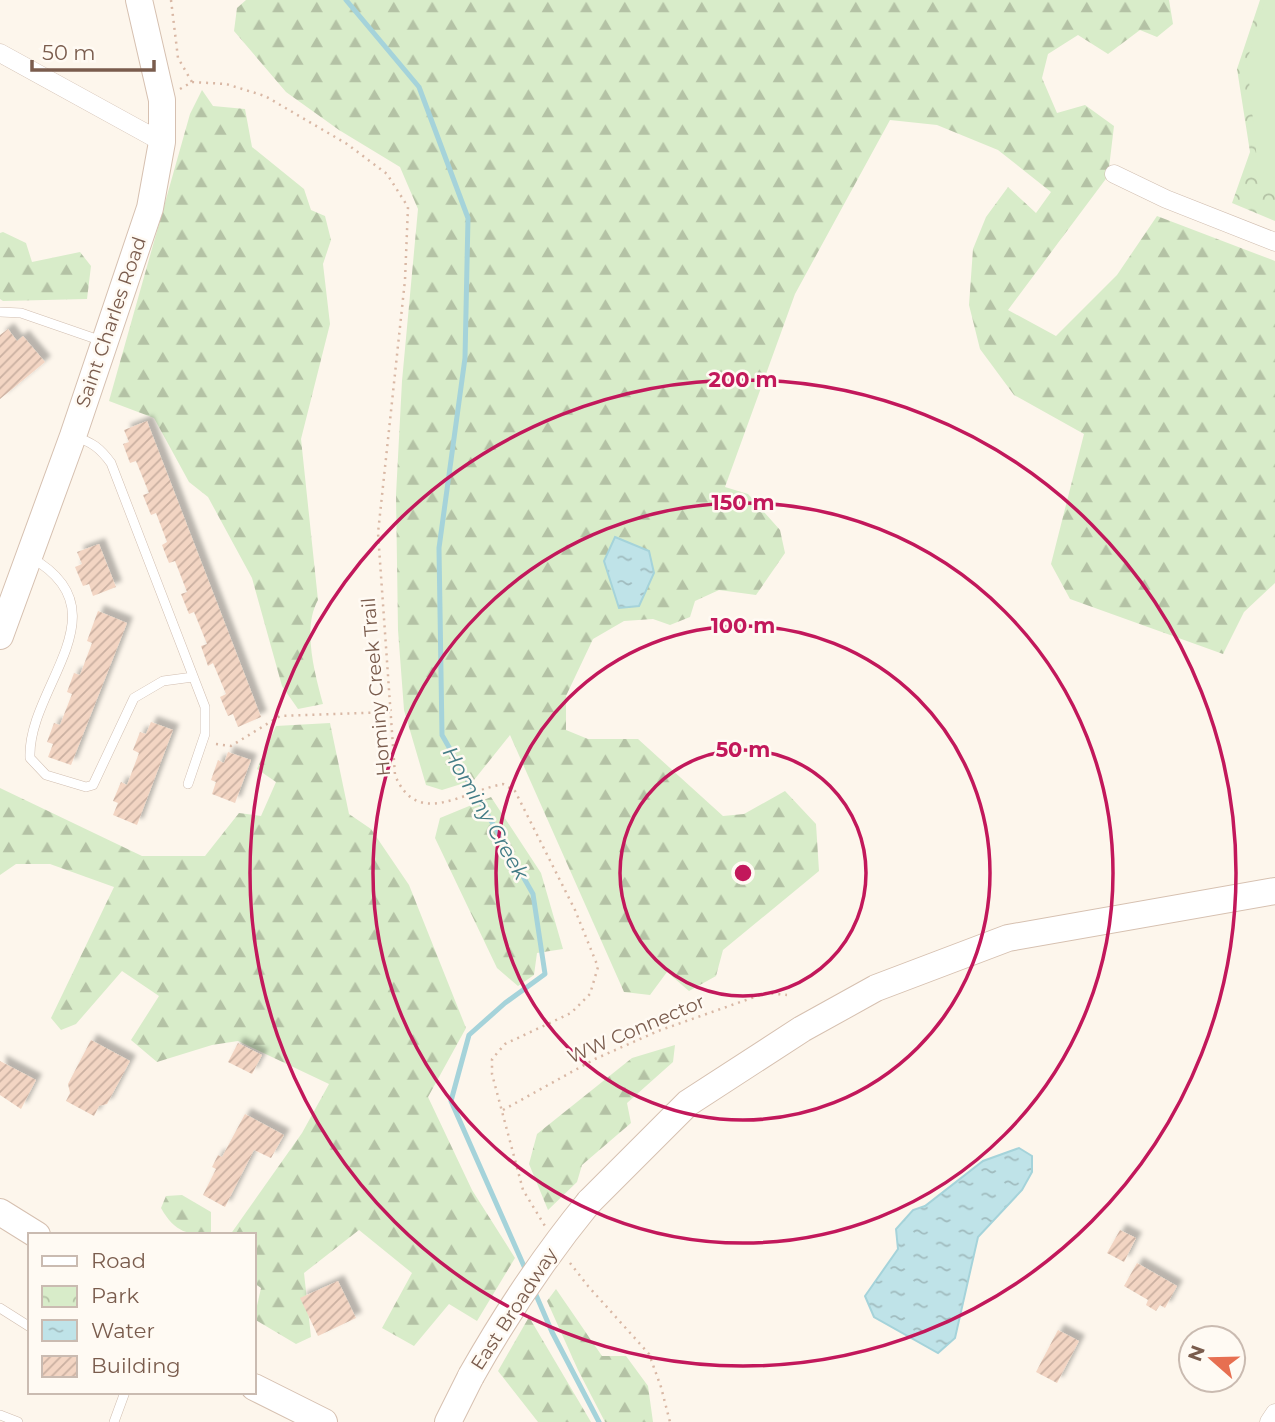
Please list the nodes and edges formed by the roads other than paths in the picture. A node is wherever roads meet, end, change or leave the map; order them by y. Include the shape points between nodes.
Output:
1 (139, 0) edge
2 (0, 53) edge
3 (162, 142) junction
4 (1114, 174) dead end
5 (1275, 242) edge
6 (0, 312) edge
7 (103, 342) junction
8 (73, 436) junction
9 (30, 556) junction
10 (2, 622) edge
11 (193, 677) junction
12 (188, 784) dead end
13 (1275, 891) edge
14 (0, 1212) edge
15 (34, 1233) edge
16 (0, 1308) edge
17 (28, 1327) edge
18 (256, 1388) edge
19 (124, 1394) edge
20 (1275, 1413) edge
21 (0, 1415) edge
22 (18, 1422) edge
23 (114, 1422) edge
24 (324, 1422) edge
25 (448, 1422) edge
26 (1269, 1422) edge

1 - 3 main road, Saint Charles Road via 162,100
2 - 3 street
3 - 7 main road, Saint Charles Road via 150,208
4 - 5 street
6 - 7 lane via 21,313
7 - 8 main road, Saint Charles Road
8 - 9 main road, Saint Charles Road
8 - 11 lane via 90,441 111,463
9 - 10 main road, Saint Charles Road
9 - 11 lane via 58,578 72,614 72,634 29,747 30,758 46,775 93,785 134,698 163,681
11 - 12 lane via 205,707 203,741
13 - 25 main road, East Broadway, bridge via 1008,938 876,988 802,1029 688,1103 589,1202 506,1314
14 - 15 main road
16 - 17 lane
18 - 24 main road
19 - 23 lane
20 - 26 street
21 - 22 lane

